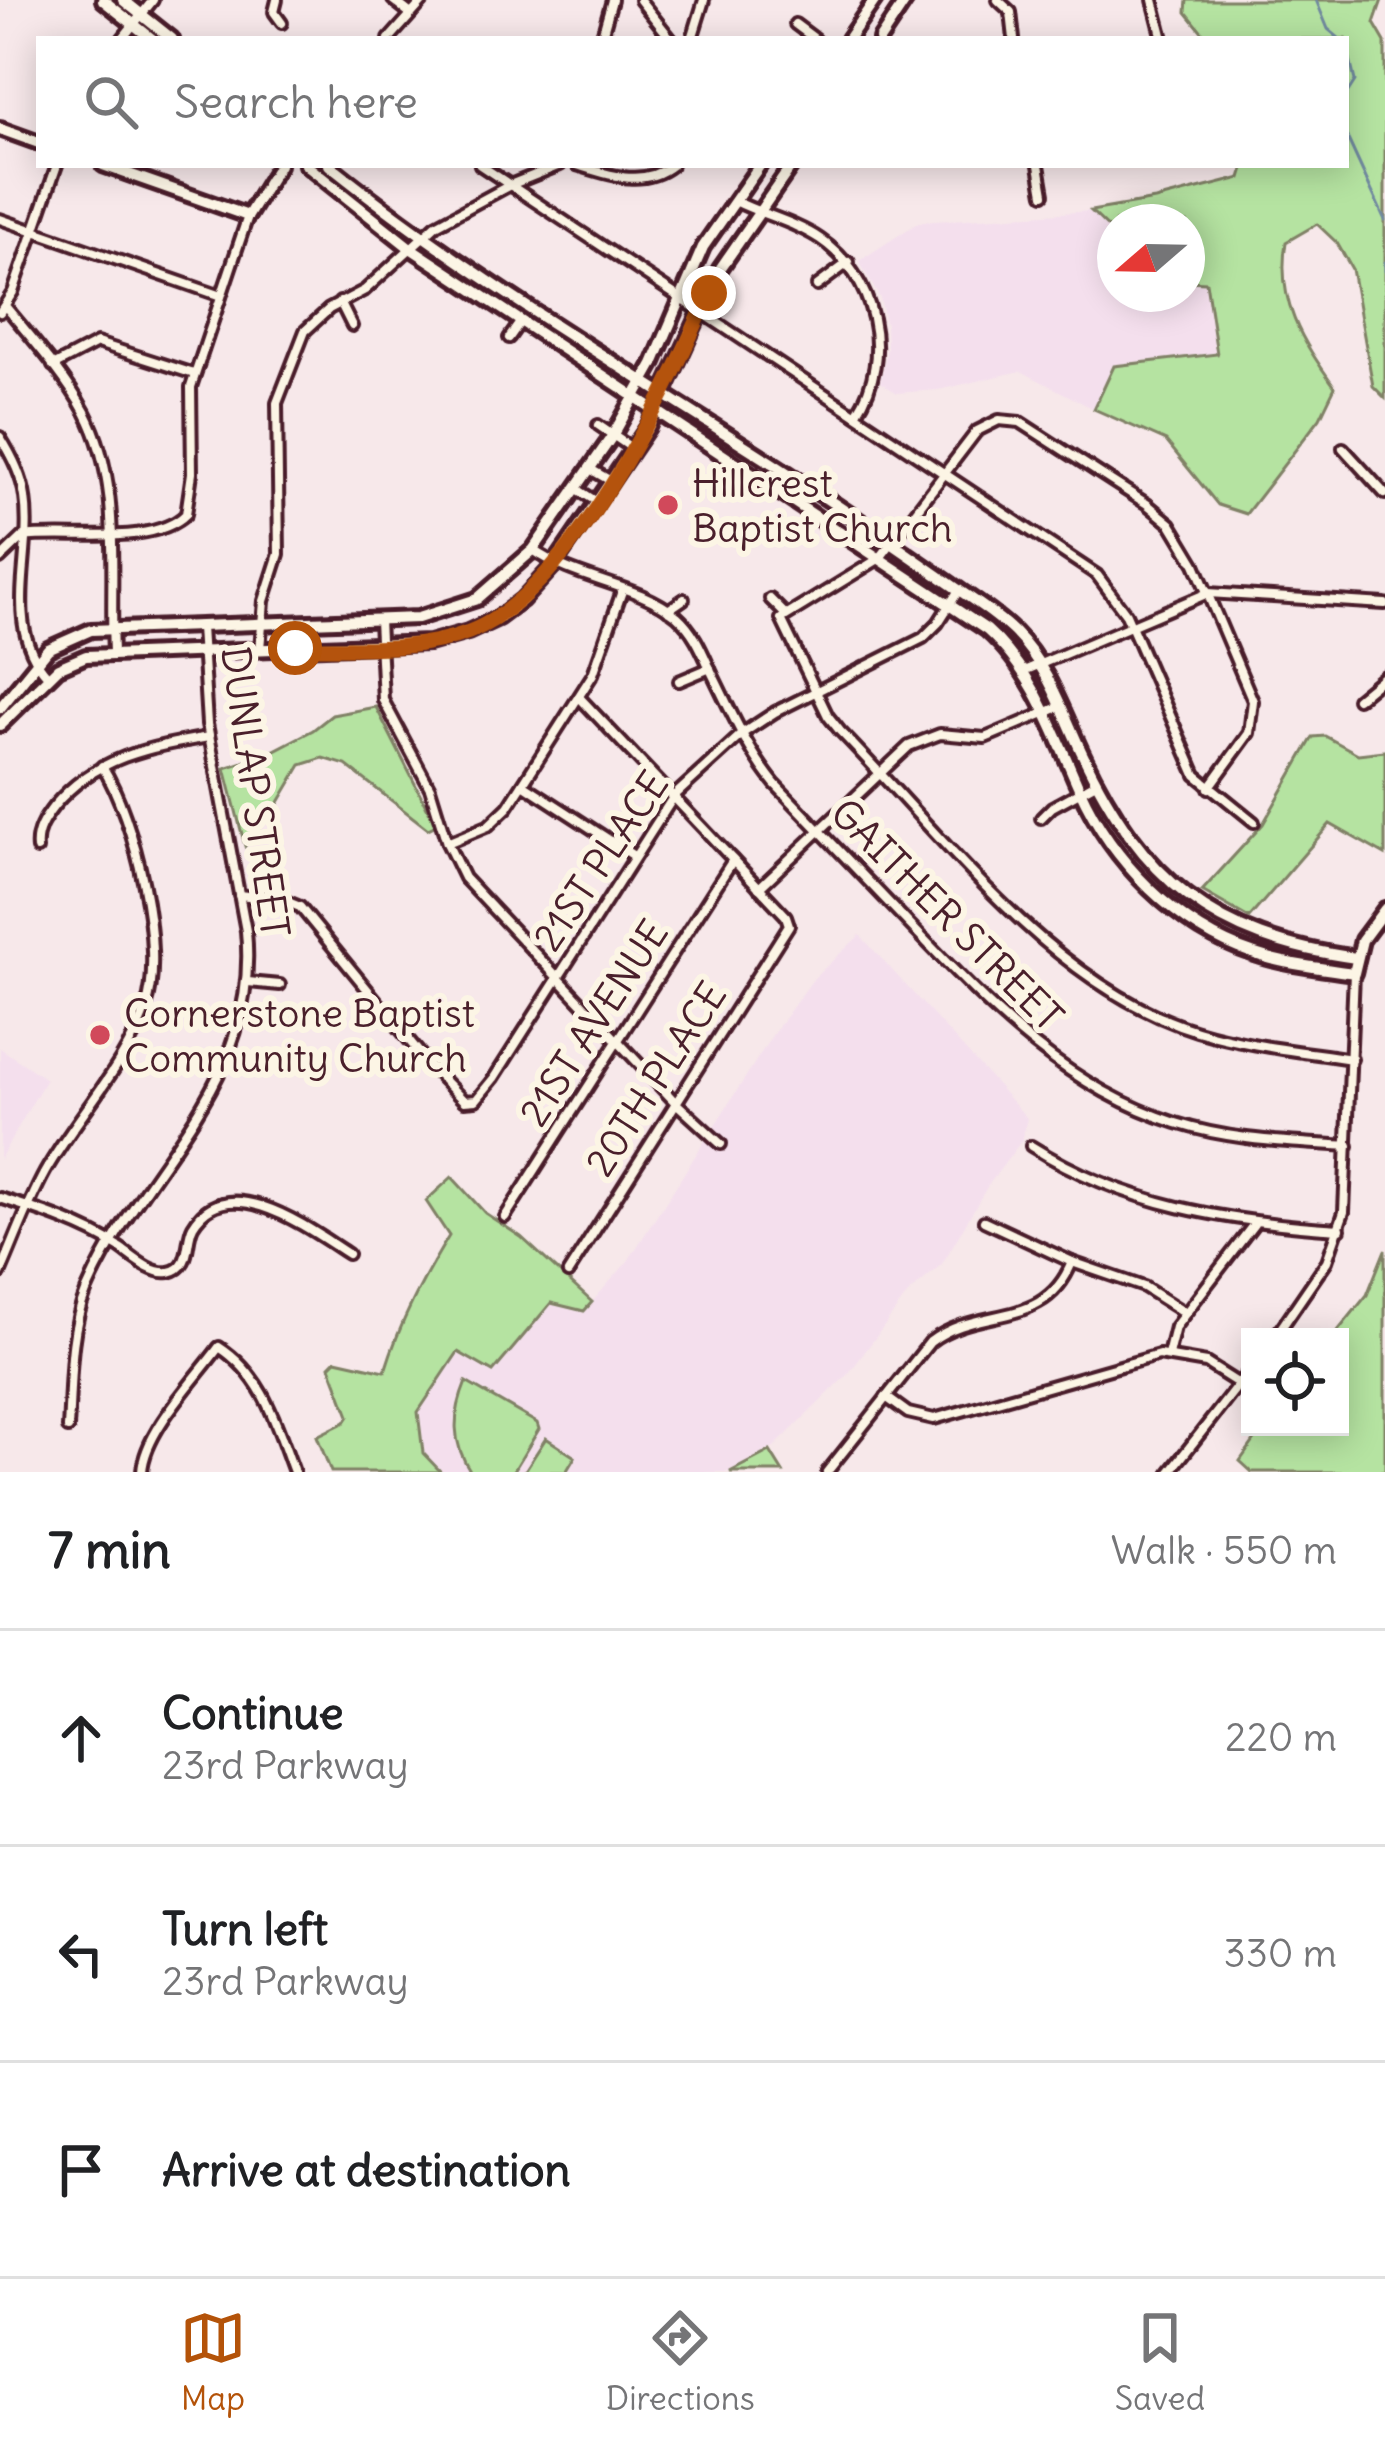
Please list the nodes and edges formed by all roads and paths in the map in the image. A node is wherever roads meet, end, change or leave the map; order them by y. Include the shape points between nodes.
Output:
1 (104, 0) edge
2 (124, 0) edge
3 (153, 0) edge
4 (277, 0) edge
5 (393, 0) edge
6 (424, 0) edge
7 (612, 0) edge
8 (640, 0) edge
9 (704, 0) edge
10 (874, 0) edge
11 (906, 0) edge
12 (998, 0) edge
13 (1153, 0) edge
14 (411, 14) junction
15 (137, 19) junction
16 (282, 23) dead end
17 (795, 24) dead end
18 (124, 36) edge
19 (150, 36) edge
20 (167, 36) edge
21 (392, 36) edge
22 (603, 36) edge
23 (669, 36) edge
24 (693, 36) edge
25 (811, 36) edge
26 (850, 36) edge
27 (882, 36) edge
28 (1014, 36) edge
29 (1162, 36) edge
30 (0, 129) edge
31 (36, 142) edge
32 (56, 168) edge
33 (111, 168) edge
34 (277, 168) edge
35 (310, 168) edge
36 (333, 168) edge
37 (484, 168) edge
38 (552, 168) edge
39 (590, 168) edge
40 (667, 168) edge
41 (758, 168) edge
42 (790, 168) edge
43 (1040, 168) edge
44 (510, 185) junction
45 (1045, 194) dead end
46 (735, 201) junction
47 (758, 212) junction
48 (248, 217) junction
49 (0, 219) edge
50 (34, 231) junction
51 (420, 236) junction
52 (409, 247) junction
53 (848, 262) junction
54 (817, 286) dead end
55 (221, 296) junction
56 (679, 297) junction
57 (340, 302) junction
58 (3, 309) edge
59 (701, 314) junction
60 (521, 321) junction
61 (352, 326) dead end
62 (509, 338) dead end
63 (53, 366) junction
64 (194, 374) junction
65 (643, 381) junction
66 (664, 395) junction
67 (636, 396) junction
68 (657, 412) junction
69 (857, 412) junction
70 (598, 425) dead end
71 (613, 435) junction
72 (0, 437) edge
73 (1343, 448) dead end
74 (633, 449) junction
75 (590, 469) junction
76 (943, 471) junction
77 (611, 481) junction
78 (577, 489) junction
79 (1385, 494) edge
80 (597, 502) junction
81 (110, 533) junction
82 (23, 537) junction
83 (892, 542) junction
84 (533, 550) junction
85 (880, 558) junction
86 (0, 559) edge
87 (554, 565) junction
88 (959, 590) junction
89 (622, 591) junction
90 (1208, 593) junction
91 (684, 599) dead end
92 (770, 599) dead end
93 (950, 604) junction
94 (1385, 604) edge
95 (668, 610) junction
96 (784, 617) junction
97 (379, 620) junction
98 (260, 623) junction
99 (201, 625) junction
100 (112, 626) junction
101 (1131, 626) junction
102 (380, 646) junction
103 (260, 649) junction
104 (202, 650) junction
105 (113, 652) junction
106 (34, 662) junction
107 (1039, 662) junction
108 (710, 668) junction
109 (1024, 670) junction
110 (48, 676) junction
111 (1385, 676) edge
112 (679, 681) dead end
113 (815, 691) junction
114 (579, 697) junction
115 (1358, 699) dead end
116 (1061, 706) junction
117 (0, 708) edge
118 (1045, 713) junction
119 (0, 725) edge
120 (742, 733) junction
121 (209, 737) junction
122 (102, 766) junction
123 (880, 772) junction
124 (1096, 783) junction
125 (524, 784) junction
126 (1209, 788) junction
127 (1080, 791) junction
128 (674, 796) junction
129 (1041, 818) dead end
130 (1254, 822) dead end
131 (819, 830) junction
132 (447, 843) junction
133 (37, 849) dead end
134 (634, 856) junction
135 (733, 860) junction
136 (759, 888) junction
137 (239, 895) junction
138 (1385, 909) edge
139 (1356, 958) junction
140 (1354, 973) junction
141 (558, 980) junction
142 (248, 982) junction
143 (280, 985) dead end
144 (617, 1042) junction
145 (1352, 1058) junction
146 (676, 1103) junction
147 (721, 1144) dead end
148 (1030, 1146) dead end
149 (1348, 1146) junction
150 (0, 1198) edge
151 (28, 1207) junction
152 (505, 1217) dead end
153 (984, 1221) dead end
154 (1254, 1224) junction
155 (1340, 1229) junction
156 (112, 1243) junction
157 (348, 1254) dead end
158 (1072, 1262) junction
159 (568, 1273) dead end
160 (0, 1274) edge
161 (1185, 1313) junction
162 (1281, 1328) edge
163 (1168, 1354) junction
164 (1241, 1381) edge
165 (1239, 1384) junction
166 (886, 1397) junction
167 (68, 1428) dead end
168 (142, 1472) edge
169 (294, 1472) edge
170 (827, 1472) edge
171 (1170, 1472) edge

1 - 15 main road
2 - 15 main road
3 - 15 street
4 - 16 street
5 - 14 street
6 - 14 street
7 - 22 street
8 - 23 street
9 - 24 street
10 - 26 main road
11 - 27 main road
12 - 28 street via 1011,12
13 - 29 street
14 - 21 street
15 - 18 street
15 - 19 main road
15 - 20 main road
17 - 25 street
30 - 31 main road
32 - 50 street
33 - 48 main road
34 - 48 main road
35 - 52 main road
36 - 51 main road
37 - 44 street
38 - 44 street
39 - 40 street via 632,178
41 - 46 main road
42 - 47 main road
43 - 45 street
44 - 51 street
44 - 56 street
46 - 47 street
46 - 56 main road
47 - 53 street via 811,233
47 - 59 main road
48 - 55 street
49 - 50 street
50 - 55 street
50 - 58 street
51 - 52 street
51 - 65 main road
52 - 57 street via 365,290
52 - 60 main road
53 - 54 street
53 - 69 street via 864,287 876,340
55 - 64 street
56 - 59 street
56 - 65 main road
57 - 61 street
57 - 98 street via 305,331 277,403 279,559
58 - 63 street
59 - 66 main road
59 - 69 street
60 - 62 street
60 - 67 main road
63 - 64 street via 97,343
63 - 81 street via 94,432
64 - 81 street via 186,514 156,531
65 - 66 main road
65 - 67 main road
66 - 68 main road
66 - 83 main road
67 - 68 main road
67 - 71 main road
68 - 74 main road
68 - 85 main road
69 - 76 street
70 - 71 street
71 - 74 street
71 - 75 main road
72 - 82 street via 26,499
73 - 79 street
74 - 77 main road
75 - 77 street
75 - 78 main road
76 - 83 street
76 - 90 street via 972,435 1010,419 1171,524
76 - 101 street via 1097,575
77 - 80 main road
78 - 80 street
78 - 84 main road
80 - 87 main road
81 - 82 street
81 - 100 street
82 - 86 street
82 - 106 street via 23,624
83 - 85 street
83 - 88 main road
84 - 87 street, GAITHER STREET
84 - 97 main road via 468,604
85 - 93 main road
85 - 96 street
87 - 89 street, GAITHER STREET
87 - 102 main road via 486,625 448,639
88 - 93 street, 21ST PLACE
88 - 107 main road
89 - 95 street, GAITHER STREET
89 - 114 street
90 - 94 street
90 - 101 street
90 - 126 street via 1253,715 1247,738
91 - 95 street
92 - 96 street
93 - 109 main road
93 - 113 street, 21ST PLACE via 923,638
95 - 108 street, GAITHER STREET
96 - 113 street
97 - 98 main road
97 - 102 street
98 - 99 main road
98 - 103 street
99 - 100 main road
99 - 104 street, DUNLAP STREET
100 - 105 street
100 - 106 main road via 69,637
101 - 107 street
101 - 126 street via 1187,761
102 - 103 main road
102 - 132 street via 387,712 430,788
103 - 104 main road
104 - 105 main road
104 - 121 street, DUNLAP STREET
105 - 110 main road via 71,660
106 - 110 street
106 - 117 main road
107 - 109 street
107 - 116 main road
108 - 112 street
108 - 120 street, GAITHER STREET
109 - 118 main road
110 - 119 main road
111 - 115 street
113 - 120 street, 21ST PLACE
113 - 123 street
114 - 125 street
114 - 128 street
116 - 118 street
116 - 124 main road
118 - 123 street via 985,738 940,734 918,741
118 - 127 main road
120 - 128 street, 21ST PLACE
120 - 131 street, GAITHER STREET
121 - 122 street via 128,752
121 - 137 street, DUNLAP STREET
122 - 133 street via 47,815
122 - 151 street via 134,844 152,950 150,992 129,1042
123 - 131 street
123 - 145 street via 1037,937 1122,998 1197,1031
124 - 127 street
124 - 139 main road via 1137,849 1197,903 1263,938
125 - 132 street via 488,826
125 - 134 street
126 - 130 street
127 - 129 street
127 - 140 main road via 1120,856 1184,917 1256,955
128 - 134 street, 21ST PLACE
128 - 135 street
131 - 136 street
131 - 149 street, GAITHER STREET via 996,1015 1088,1084 1196,1128
132 - 141 street via 464,878
134 - 141 street, 21ST PLACE
135 - 136 street
135 - 144 street, 21ST AVENUE
136 - 146 street, 20TH PLACE via 786,916 787,933
137 - 141 street, 21ST PLACE via 283,900 308,914 467,1101 481,1096
137 - 142 street, DUNLAP STREET
138 - 139 main road
139 - 140 main road
140 - 145 street
141 - 144 street
142 - 143 street
142 - 156 street, DUNLAP STREET via 225,1067
144 - 146 street
144 - 152 street, 21ST AVENUE
145 - 149 street
146 - 147 street
146 - 159 street, 20TH PLACE
148 - 154 street via 1119,1191
149 - 155 street
150 - 151 street
151 - 156 street
151 - 160 street
153 - 158 street
154 - 155 street
154 - 161 street
155 - 162 street
156 - 157 street via 149,1267 180,1267 192,1227 225,1202 275,1210
156 - 167 street, DUNLAP STREET via 81,1305
158 - 161 street via 1144,1287
158 - 166 street via 1048,1299 935,1337
161 - 163 street
163 - 165 street via 1210,1364
163 - 166 street via 934,1419
164 - 165 street
165 - 171 street
166 - 170 street
168 - 169 street via 155,1433 219,1347 262,1389

